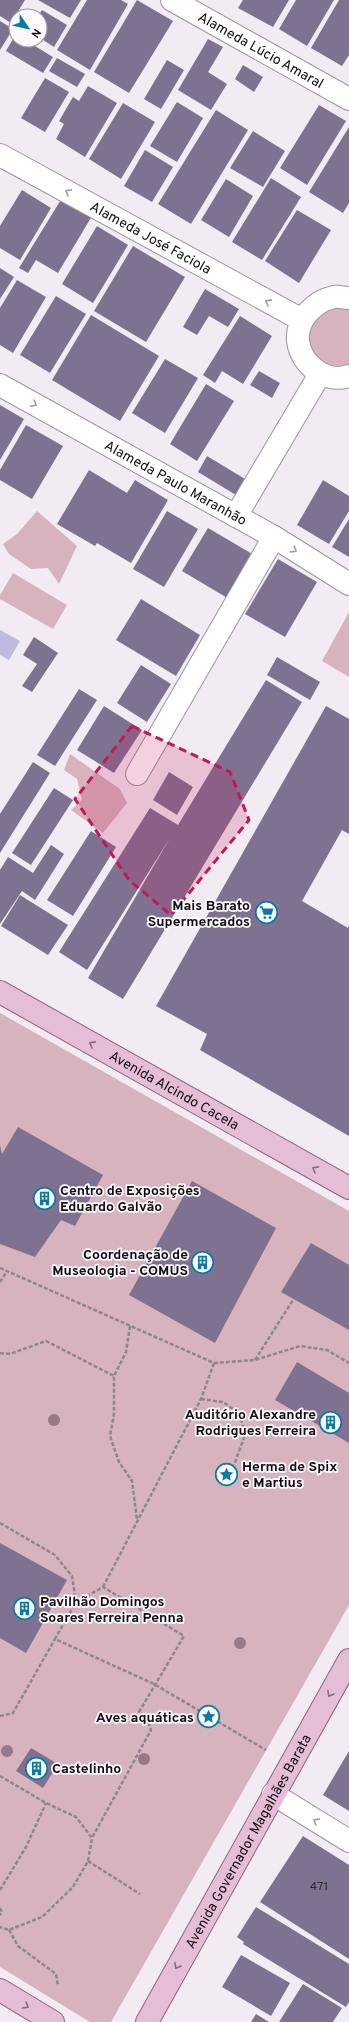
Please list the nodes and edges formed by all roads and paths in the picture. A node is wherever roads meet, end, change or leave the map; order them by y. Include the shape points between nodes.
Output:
1 (172, 0) edge
2 (349, 99) edge
3 (0, 155) edge
4 (349, 298) edge
5 (302, 320) junction
6 (320, 374) junction
7 (349, 376) edge
8 (0, 385) edge
9 (236, 516) junction
10 (274, 537) junction
11 (349, 584) edge
12 (137, 774) dead end
13 (0, 992) edge
14 (349, 1188) edge
15 (0, 1268) edge
16 (7, 1272) junction
17 (0, 1282) edge
18 (293, 1300) dead end
19 (130, 1326) junction
20 (0, 1353) edge
21 (255, 1360) junction
22 (214, 1363) junction
23 (349, 1363) edge
24 (114, 1376) junction
25 (201, 1399) junction
26 (234, 1465) dead end
27 (137, 1519) junction
28 (0, 1523) edge
29 (103, 1587) junction
30 (76, 1602) junction
31 (55, 1639) junction
32 (349, 1660) edge
33 (154, 1684) junction
34 (0, 1716) edge
35 (266, 1750) dead end
36 (0, 1776) edge
37 (272, 1794) junction
38 (46, 1803) junction
39 (92, 1838) junction
40 (349, 1841) edge
41 (88, 1860) junction
42 (0, 1890) edge
43 (140, 1894) dead end
44 (0, 1908) edge
45 (0, 1915) edge
46 (0, 1927) edge
47 (9, 1930) junction
48 (58, 1986) dead end
49 (0, 1990) edge
50 (53, 2022) edge
51 (147, 2022) edge

1 - 2 street, Alameda Lúcio Amaral
5 -> 3 street, Alameda José Faciola
4 - 5 street via 335,296 316,304
5 - 6 street via 298,340 304,360
6 - 7 street via 341,379
6 - 9 street
8 -> 9 street, Alameda Paulo Maranhão
9 - 10 street, Alameda Paulo Maranhão
10 -> 11 street, Alameda Paulo Maranhão
10 - 12 street
14 -> 13 main road, Avenida Alcindo Cacela
15 - 16 path
16 - 17 path
16 - 19 path
18 - 21 path
19 - 22 path
19 - 24 path via 126,1352
20 - 24 path via 10,1354 46,1341
21 - 22 path
21 - 23 path via 300,1346 327,1350
22 - 25 path
24 - 27 path via 114,1414 110,1436 119,1462 132,1481
25 - 26 path via 223,1402 240,1414 245,1435
25 - 27 path
27 - 29 path
28 - 30 path via 55,1555 72,1576
29 - 30 path
29 - 33 path via 184,1636
30 - 31 path
31 - 33 path
31 - 34 path via 13,1712
32 -> 37 main road, Avenida Governador Magalhães Barata
33 - 35 path
33 - 39 path via 139,1712 148,1721 151,1730
36 - 38 path
40 -> 37 street
37 -> 51 main road, Avenida Governador Magalhães Barata
38 - 39 path via 76,1817
38 - 42 path via 26,1847
39 - 41 path
41 - 43 path
41 - 47 path via 73,1887 42,1917
44 - 45 path
46 - 47 path
47 - 48 path via 18,1946 56,1974
49 -> 50 main road

